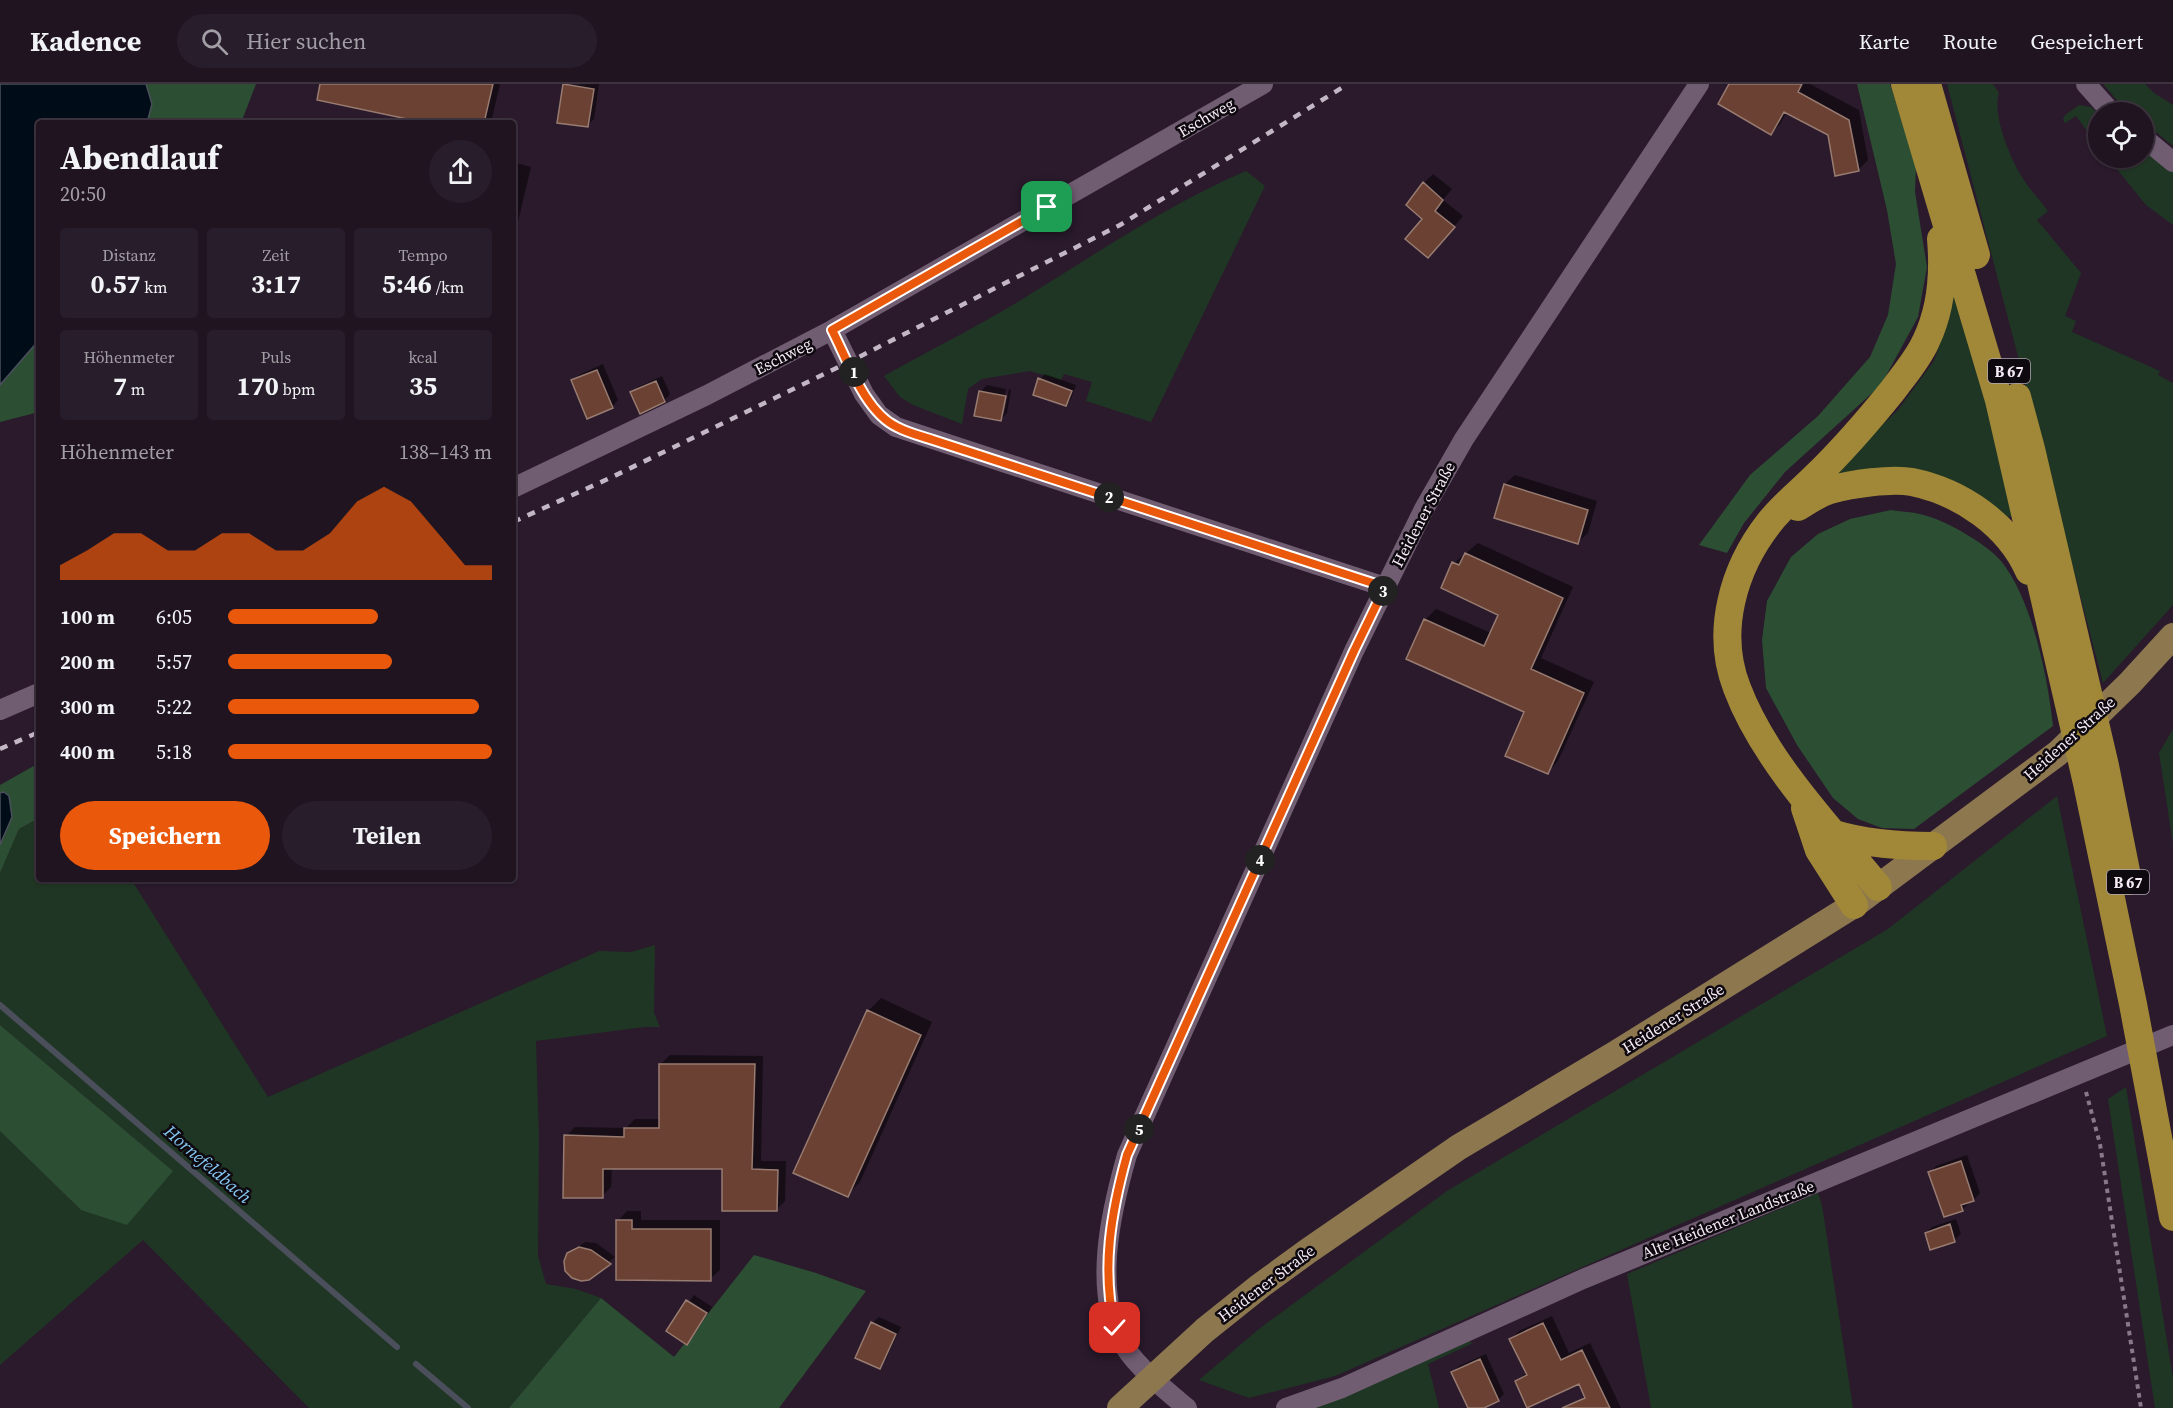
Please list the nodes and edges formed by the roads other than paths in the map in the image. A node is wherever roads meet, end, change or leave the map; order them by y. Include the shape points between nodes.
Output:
1 (1263, 84) edge
2 (1699, 84) edge
3 (1905, 84) edge
4 (1927, 84) edge
5 (2086, 84) edge
6 (2102, 102) edge
7 (2154, 146) edge
8 (2173, 162) edge
9 (1929, 163) junction
10 (832, 330) junction
11 (516, 487) edge
12 (1770, 522) junction
13 (1385, 587) junction
14 (2173, 636) edge
15 (2070, 667) junction
16 (36, 694) edge
17 (0, 710) edge
18 (1798, 789) junction
19 (1834, 834) junction
20 (1933, 846) junction
21 (1878, 887) junction
22 (1854, 905) junction
23 (2173, 1035) edge
24 (2155, 1066) junction
25 (2173, 1114) edge
26 (2173, 1217) edge
27 (1153, 1376) junction
28 (1120, 1408) edge
29 (1187, 1408) edge
30 (1286, 1408) edge

1 - 10 street, Eschweg
2 - 13 street, Heidener Straße via 1464,439
3 - 9 highway, B 67
4 - 15 highway, B 67 via 2031,449
5 - 6 street
7 - 8 street
9 - 12 highway via 1943,264 1939,299 1927,340 1851,441
9 - 15 highway, B 67 via 1999,400
10 - 11 street, Eschweg
10 - 13 street via 864,394 879,415 896,427
12 - 15 highway via 1828,490 1864,483 1911,482 1944,493 1975,508 2007,534 2024,560
12 - 18 highway via 1734,587 1726,652 1749,716
13 - 27 street, Heidener Straße via 1127,1155 1112,1221 1107,1286 1115,1328 1126,1349
14 - 20 main road, Heidener Straße via 2058,753
15 - 24 highway, B 67 via 2096,774
16 - 17 street
18 - 19 highway
18 - 22 highway via 1819,850
19 - 20 highway via 1892,846
19 - 21 highway
20 - 21 main road, Heidener Straße
21 - 22 main road, Heidener Straße
22 - 27 main road, Heidener Straße via 1459,1147 1260,1286
23 - 30 street, Alte Heidener Landstraße via 1583,1279 1342,1388
24 - 25 highway, B 67
24 - 26 highway, B 67
27 - 28 main road, Heidener Straße
27 - 29 street

